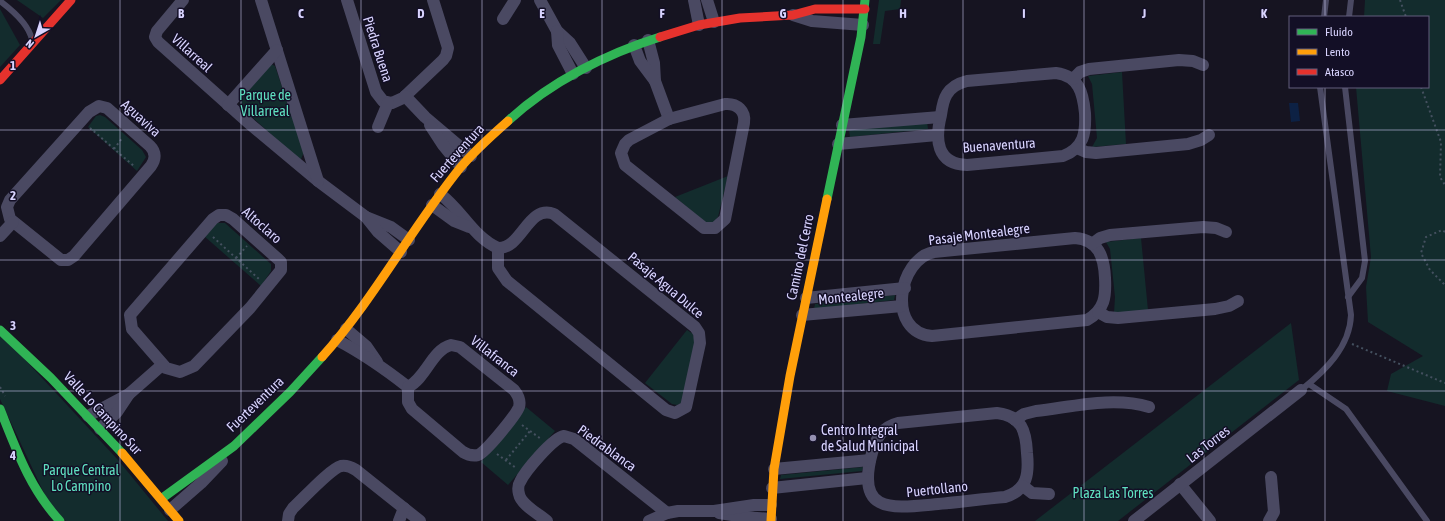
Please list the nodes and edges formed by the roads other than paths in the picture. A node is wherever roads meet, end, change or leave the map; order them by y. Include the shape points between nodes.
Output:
1 (0, 0) edge
2 (71, 0) edge
3 (183, 0) edge
4 (261, 0) edge
5 (347, 0) edge
6 (433, 0) edge
7 (515, 0) edge
8 (540, 0) edge
9 (694, 0) edge
10 (707, 0) edge
11 (1326, 0) edge
12 (1351, 0) edge
13 (865, 4) edge
14 (793, 15) junction
15 (1324, 16) edge
16 (1349, 16) edge
17 (503, 19) dead end
18 (714, 22) junction
19 (699, 25) junction
20 (863, 25) junction
21 (557, 31) junction
22 (648, 40) junction
23 (32, 44) junction
24 (634, 45) junction
25 (276, 50) junction
26 (1203, 65) dead end
27 (586, 68) junction
28 (573, 74) junction
29 (1073, 79) junction
30 (0, 80) edge
31 (655, 81) junction
32 (1320, 88) edge
33 (1345, 88) edge
34 (405, 96) junction
35 (388, 103) junction
36 (228, 105) junction
37 (425, 117) junction
38 (940, 117) junction
39 (668, 119) junction
40 (842, 126) junction
41 (378, 127) dead end
42 (937, 135) junction
43 (1209, 135) dead end
44 (838, 144) junction
45 (1077, 148) junction
46 (471, 156) junction
47 (462, 167) junction
48 (318, 182) junction
49 (440, 194) junction
50 (432, 205) junction
51 (366, 217) junction
52 (12, 222) junction
53 (470, 227) junction
54 (1226, 232) dead end
55 (0, 236) edge
56 (409, 240) junction
57 (1092, 244) junction
58 (498, 248) junction
59 (401, 252) junction
60 (905, 288) junction
61 (1348, 297) junction
62 (806, 298) junction
63 (1238, 301) dead end
64 (902, 306) junction
65 (1098, 312) junction
66 (802, 315) junction
67 (346, 329) junction
68 (0, 330) edge
69 (337, 340) junction
70 (377, 362) junction
71 (162, 365) junction
72 (408, 387) junction
73 (1305, 387) junction
74 (129, 394) junction
75 (1149, 407) dead end
76 (0, 409) edge
77 (88, 416) junction
78 (1015, 420) junction
79 (100, 429) junction
80 (234, 446) junction
81 (870, 460) junction
82 (774, 469) junction
83 (1271, 477) dead end
84 (867, 478) junction
85 (1180, 484) junction
86 (1023, 486) junction
87 (772, 488) junction
88 (1049, 494) dead end
89 (161, 499) junction
90 (771, 504) junction
91 (404, 508) junction
92 (170, 510) junction
93 (714, 511) junction
94 (667, 513) junction
95 (771, 520) edge
96 (60, 521) edge
97 (179, 521) edge
98 (288, 521) edge
99 (399, 521) edge
100 (420, 521) edge
101 (548, 521) edge
102 (649, 521) edge
103 (1134, 521) edge
104 (1210, 521) edge
105 (1269, 521) edge
106 (1427, 521) edge

1 - 23 lane via 14,12 31,37
2 - 23 street
3 - 36 street, Villarreal via 158,28 156,40
4 - 25 street
5 - 35 street, Piedra Buena via 376,92 378,97
6 - 34 street, Piedra Buena via 448,52 443,60
7 - 17 street
8 - 21 street
9 - 19 street
10 - 18 street
11 - 15 lane
12 - 16 lane
13 - 14 street, Fuerteventura via 815,9
13 - 20 street, Camino del Cerro
14 - 18 street, Fuerteventura via 766,15
14 - 20 street, Fuerteventura via 812,21
18 - 19 street, Fuerteventura
19 - 22 street, Fuerteventura
20 - 40 street, Camino del Cerro
21 - 27 street via 570,43
21 - 28 street via 558,45
22 - 24 street, Fuerteventura
22 - 31 street via 654,63
23 - 30 street
24 - 27 street, Fuerteventura
24 - 31 street via 640,61
25 - 36 street
25 - 48 street
26 - 29 street via 1179,60 1089,69 1080,72
27 - 28 street, Fuerteventura
28 - 46 street, Fuerteventura via 513,116
29 - 38 street, Buenaventura via 1056,72 961,82 947,94
29 - 45 street via 1084,99 1086,130
31 - 39 street
32 - 61 lane
33 - 61 lane via 1365,261 1362,278
34 - 35 street, Piedra Buena via 397,102
34 - 37 street, Piedra Buena
35 - 41 street, Piedra Buena
36 - 48 street, Villarreal
37 - 46 street, Piedra Buena
37 - 47 street, Piedra Buena via 443,145
38 - 40 street
38 - 42 street, Buenaventura
39 - 39 street via 625,144 620,153 622,162 700,226 715,228 723,223 726,215 744,123 743,112 734,104 725,104
40 - 44 street, Camino del Cerro
42 - 44 street
42 - 45 street, Buenaventura via 939,146 945,156 961,164 1063,156
43 - 45 street via 1195,143 1096,153
44 - 62 street, Camino del Cerro
46 - 47 street, Fuerteventura
47 - 49 street, Fuerteventura
48 - 51 street, Villarreal
49 - 50 street, Fuerteventura
49 - 53 street via 460,212
50 - 53 street via 454,221
50 - 56 street, Fuerteventura
51 - 56 street, Villarreal via 391,227
51 - 59 street, Villarreal via 378,232
52 - 52 street, Aguaviva via 7,215 8,203 91,109 99,106 107,108 154,152 153,162 68,260 56,258
52 - 55 street
53 - 58 street
54 - 57 street via 1203,227 1110,235
56 - 59 street, Fuerteventura
57 - 60 street, Pasaje Montealegre via 1075,238 929,253 919,258 912,267
57 - 65 street via 1100,252 1104,262 1106,294
58 - 58 street, Pasaje Agua Dulce via 511,245 538,214 554,214 695,327 700,342 686,407 675,413 666,410 507,281 498,268
59 - 67 street, Fuerteventura
60 - 62 street, Montealegre
60 - 64 street, Pasaje Montealegre
61 - 73 lane via 1351,323 1345,341 1337,354
62 - 66 street, Camino del Cerro
63 - 65 street via 1215,309 1118,318 1107,317
64 - 65 street, Pasaje Montealegre via 904,318 910,327 920,334 932,336 1081,322
64 - 66 street, Montealegre
66 - 82 street, Camino del Cerro
67 - 69 street, Fuerteventura
67 - 70 street via 366,346
68 - 77 street, Valle Lo Campino Sur
69 - 70 street
69 - 80 street, Fuerteventura via 290,392
70 - 72 street
71 - 71 street, Altoclaro via 132,329 130,315 204,229 216,217 226,215 281,262 281,270 225,335 190,369 175,372
71 - 74 street
72 - 72 street, Villafranca via 408,402 412,410 464,452 475,455 482,453 519,406 517,393 456,345 443,348 418,380
73 - 85 street, Las Torres
73 - 106 lane via 1346,409
74 - 77 street
74 - 79 street via 117,412
75 - 78 street via 1116,402 1036,411
76 - 96 street via 27,474 43,501
77 - 79 street, Valle Lo Campino Sur
78 - 81 street, Puertollano via 1004,414 997,414 893,425 883,430 877,438
78 - 86 street via 1020,424 1026,437 1029,470
79 - 89 street, Valle Lo Campino Sur
80 - 89 street, Fuerteventura
80 - 92 street, Fuerteventura via 201,483
81 - 82 street
81 - 84 street, Puertollano
82 - 87 street, Camino del Cerro
83 - 105 street via 1274,512
84 - 86 street, Puertollano via 873,496 882,504 894,508 1005,497
84 - 87 street
85 - 103 street, Las Torres
85 - 104 street
86 - 88 street via 1032,493
87 - 90 street, Camino del Cerro
89 - 92 street, Valle Lo Campino Sur
90 - 93 street
90 - 95 street, Camino del Cerro
91 - 98 street via 356,470 349,466 340,466 293,508
91 - 99 street
91 - 100 street
92 - 97 street, Valle Lo Campino Sur
93 - 94 street
93 - 95 street
94 - 101 street, Piedrablanca via 571,438 561,437 549,446 518,485 520,497
94 - 102 street

